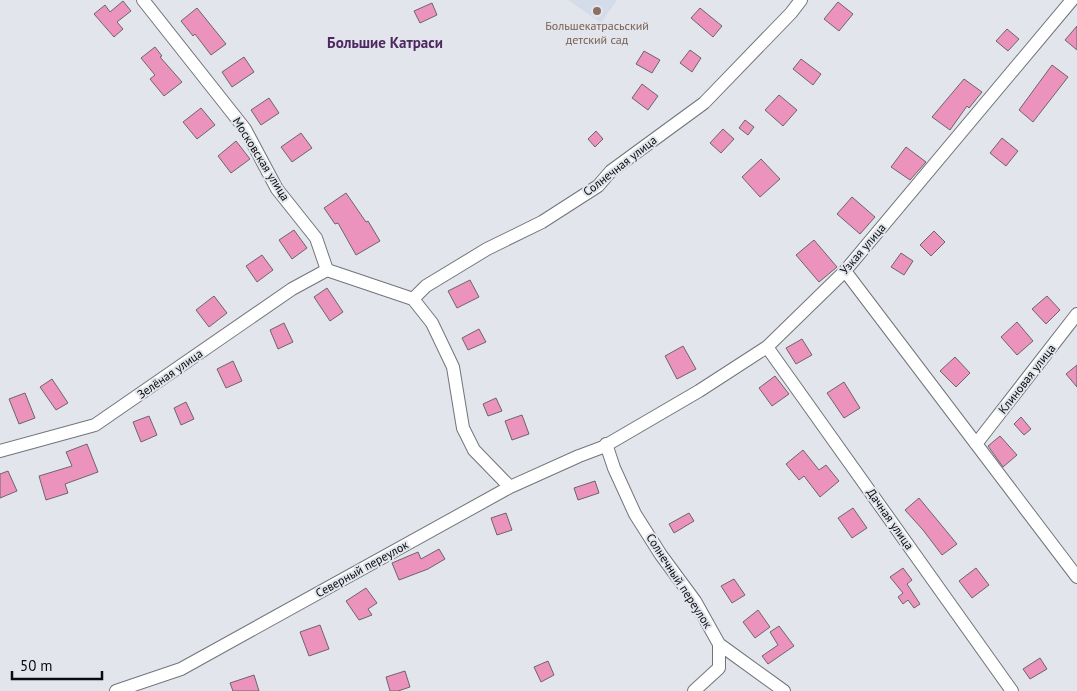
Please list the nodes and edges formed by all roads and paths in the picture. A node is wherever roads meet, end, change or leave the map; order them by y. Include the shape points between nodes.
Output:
1 (142, 0) edge
2 (801, 0) edge
3 (1072, 0) edge
4 (328, 270) junction
5 (845, 271) junction
6 (413, 299) junction
7 (1077, 314) edge
8 (767, 347) junction
9 (606, 444) junction
10 (976, 444) junction
11 (0, 450) edge
12 (510, 487) junction
13 (1077, 577) edge
14 (719, 644) junction
15 (116, 691) edge
16 (694, 691) edge
17 (784, 691) edge
18 (1012, 691) edge

1 - 4 street, Московская улица via 245,129 277,189 316,238
2 - 6 street, Солнечная улица via 704,103 611,170 598,186 542,222 426,286
3 - 5 street, Узкая улица
4 - 6 street
4 - 11 street, Зелёная улица via 292,289 95,425
5 - 8 street, Узкая улица
5 - 10 street
6 - 12 street via 432,323 453,367 463,428 474,450
7 - 10 street, Клиновая улица
8 - 9 street, Узкая улица via 699,391
8 - 18 street, Дачная улица
9 - 12 street, Северный переулок
9 - 14 street, Солнечный переулок via 636,514 695,601
10 - 13 street
12 - 15 street, Северный переулок via 181,669
14 - 16 street via 719,668
14 - 17 street, Солнечный переулок

